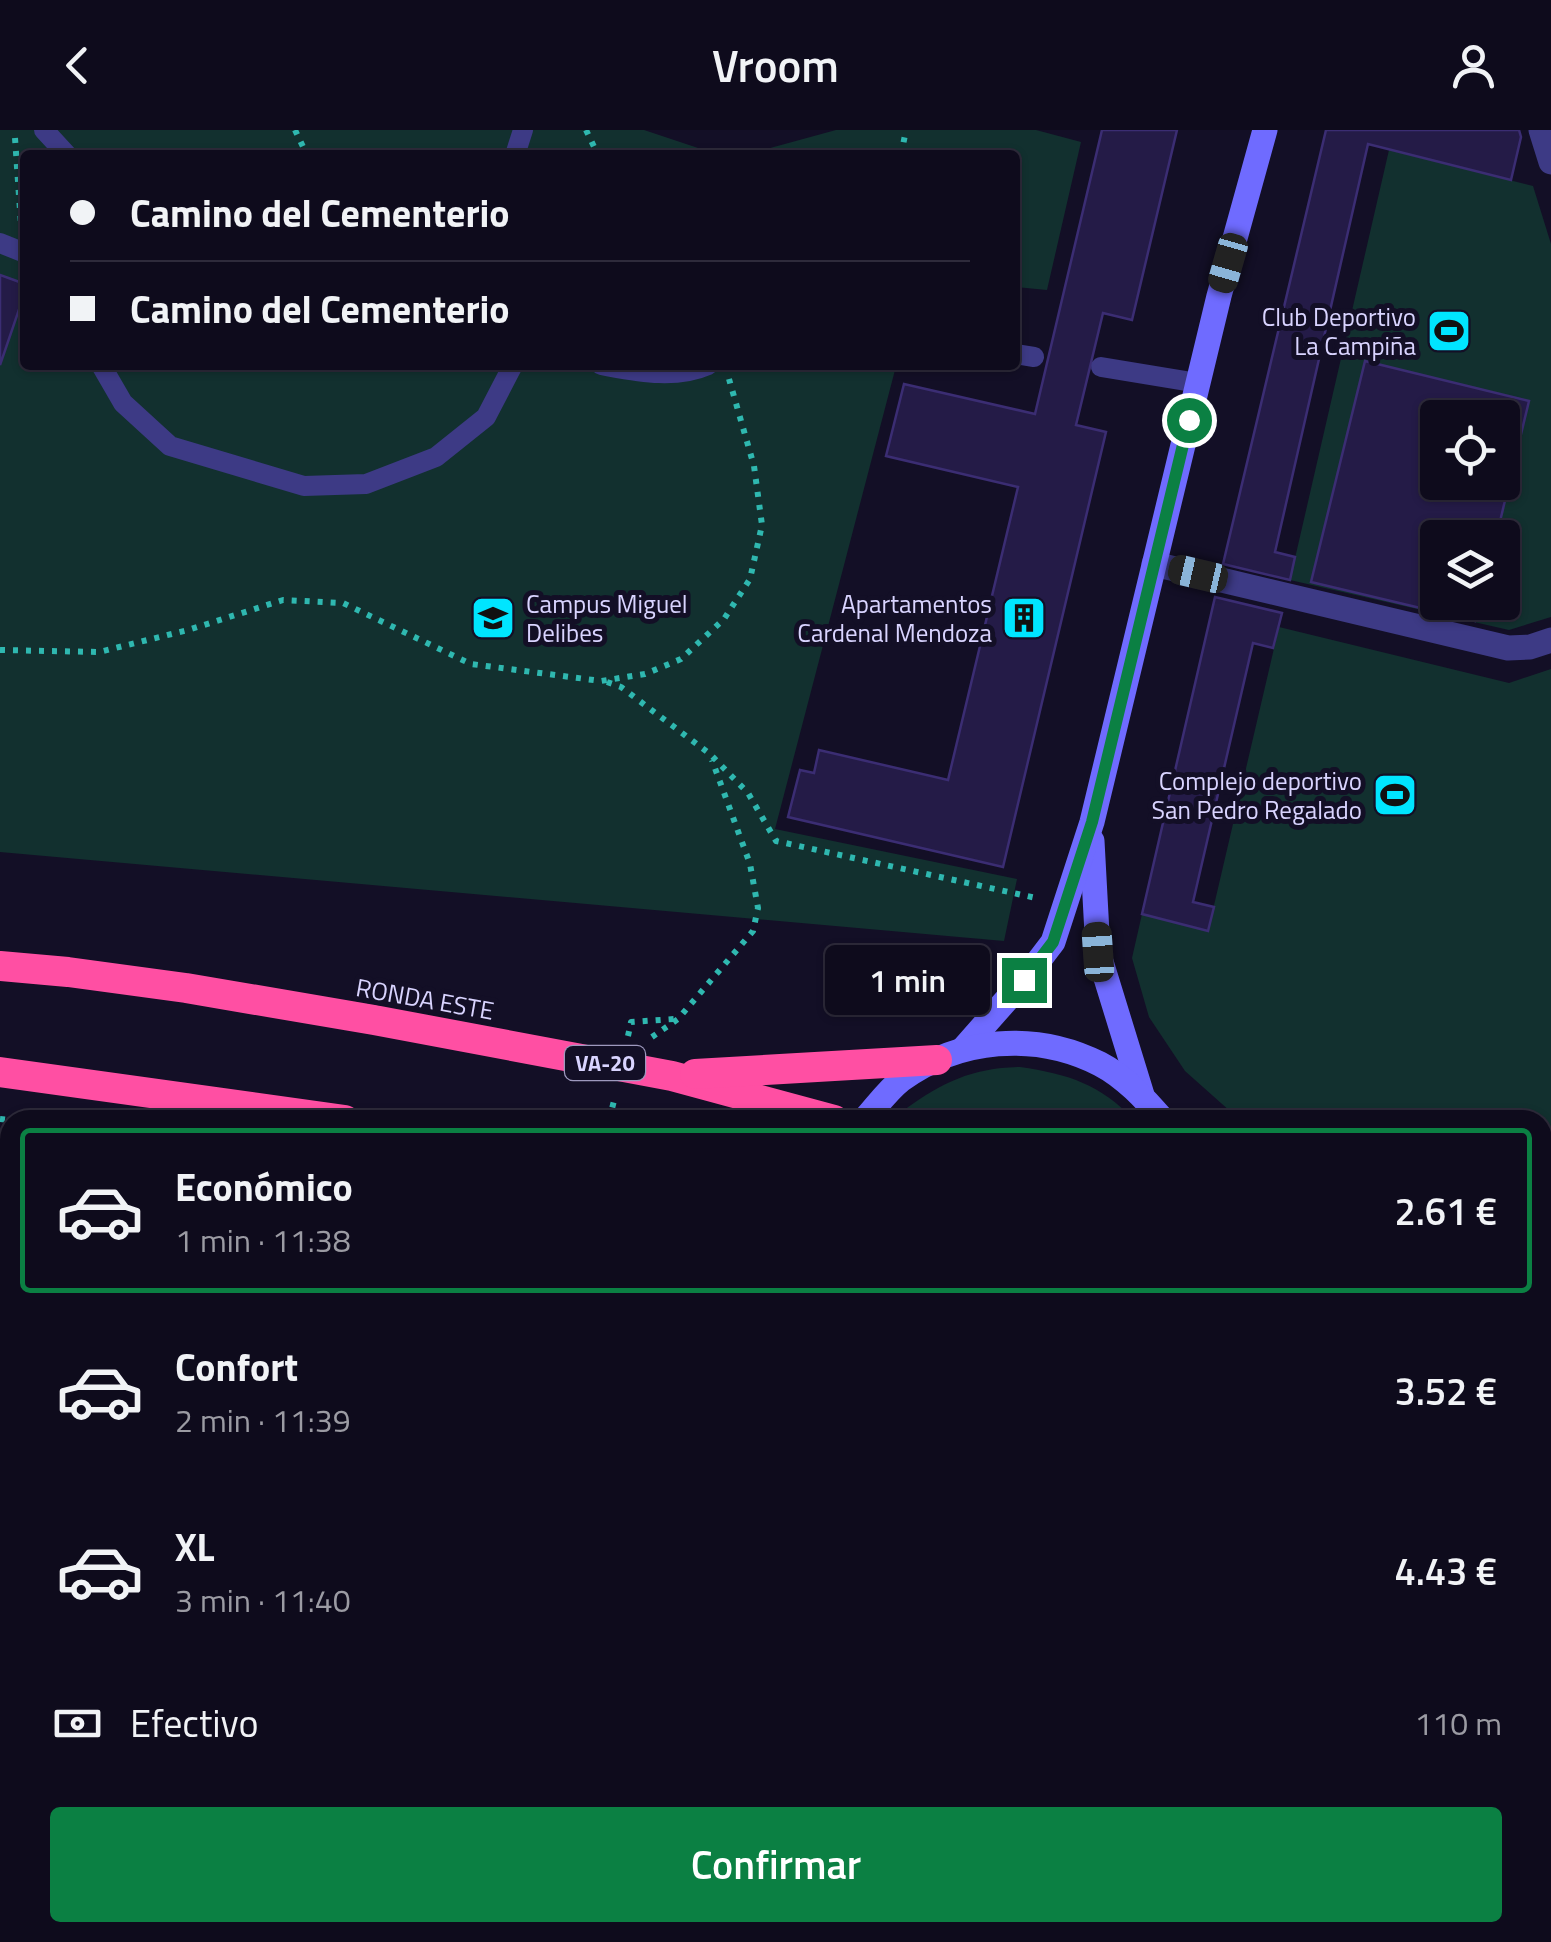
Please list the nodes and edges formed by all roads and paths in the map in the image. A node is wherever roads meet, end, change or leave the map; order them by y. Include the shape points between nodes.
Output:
1 (14, 130) edge
2 (44, 130) edge
3 (1265, 130) edge
4 (1541, 130) edge
5 (62, 150) edge
6 (1551, 162) edge
7 (20, 203) edge
8 (1101, 367) dead end
9 (104, 370) edge
10 (510, 370) edge
11 (627, 370) edge
12 (696, 370) edge
13 (726, 370) edge
14 (1198, 383) junction
15 (1154, 564) junction
16 (1551, 640) edge
17 (0, 650) edge
18 (601, 680) junction
19 (710, 754) junction
20 (1092, 822) junction
21 (1040, 899) dead end
22 (0, 966) edge
23 (652, 1037) dead end
24 (950, 1054) junction
25 (0, 1072) edge
26 (672, 1076) junction
27 (1142, 1094) junction
28 (272, 1110) edge
29 (797, 1110) edge
30 (873, 1110) edge
31 (1156, 1110) edge

1 - 7 path
2 - 5 lane
3 - 14 main road
4 - 6 street
8 - 14 lane
9 - 10 lane via 123,403 170,446 304,486 366,484 436,458 486,417
11 - 12 lane
13 - 18 path via 754,466 762,524 750,579 724,619 681,659 646,674
14 - 15 main road
15 - 16 street via 1508,648
15 - 20 main road
17 - 18 path via 99,652 283,600 343,603 471,664
18 - 19 path via 620,686
19 - 21 path via 748,793 776,841
19 - 23 path via 750,864 758,908 753,931 678,1018
20 - 24 main road via 1053,942
20 - 27 main road via 1098,952
22 - 26 highway, RONDA ESTE / VA-20 via 186,988
24 - 26 highway
24 - 27 main road via 1002,1043 1053,1047 1101,1064
24 - 30 main road via 899,1082
25 - 28 highway
26 - 29 highway, RONDA ESTE / VA-20
27 - 31 main road

